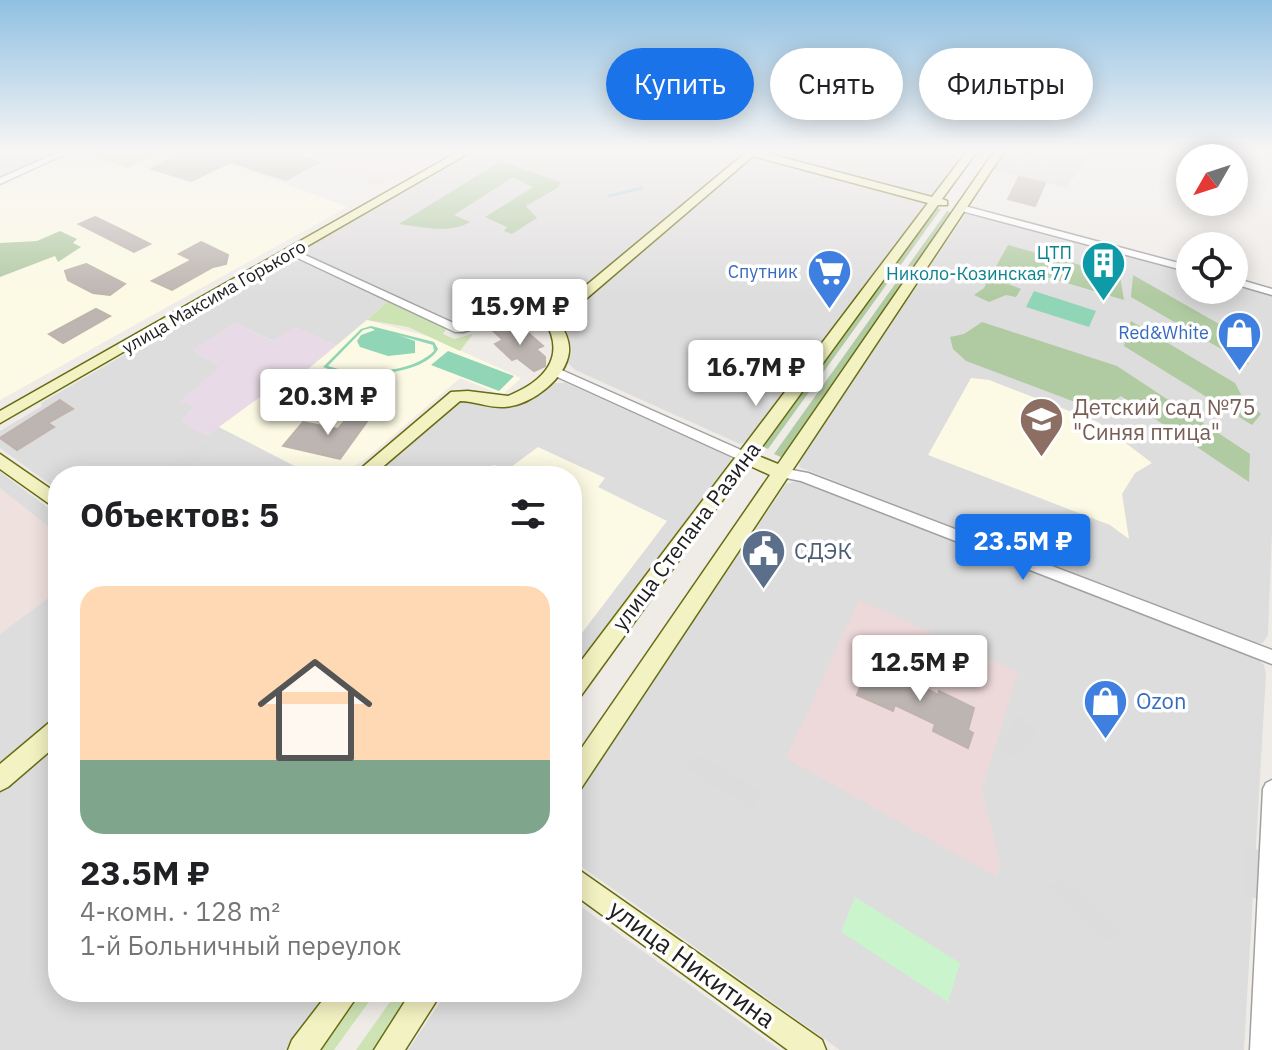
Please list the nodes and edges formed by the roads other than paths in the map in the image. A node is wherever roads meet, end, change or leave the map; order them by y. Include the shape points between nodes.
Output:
1 (384, 199) edge
2 (693, 199) edge
3 (928, 199) edge
4 (967, 199) edge
5 (935, 201) junction
6 (961, 208) junction
7 (292, 252) junction
8 (1176, 265) edge
9 (1248, 285) edge
10 (1272, 292) edge
11 (552, 321) junction
12 (557, 372) junction
13 (0, 418) edge
14 (745, 457) junction
15 (0, 460) edge
16 (373, 466) edge
17 (781, 473) junction
18 (48, 496) edge
19 (1272, 657) edge
20 (582, 677) edge
21 (48, 738) edge
22 (582, 767) edge
23 (0, 779) edge
24 (1272, 789) edge
25 (582, 885) edge
26 (338, 1002) edge
27 (421, 1002) edge
28 (302, 1050) edge
29 (388, 1050) edge
30 (812, 1050) edge
31 (1261, 1050) edge

1 - 7 main road, улица Максима Горького
2 - 11 main road
3 - 5 main road
4 - 6 main road, улица Степана Разина
5 - 6 main road
5 - 14 main road, улица Степана Разина
6 - 8 street
6 - 17 main road, улица Степана Разина
7 - 11 street via 459,330 504,316
7 - 13 main road, улица Максима Горького
9 - 10 street
11 - 12 main road via 561,336
12 - 14 street
12 - 16 main road via 517,400 501,403 456,396
14 - 17 main road
14 - 20 main road, улица Степана Разина
15 - 18 main road
17 - 19 street via 803,476
17 - 22 main road, улица Степана Разина
21 - 23 main road
24 - 31 street
25 - 30 main road, улица Никитина
26 - 28 main road
27 - 29 main road

